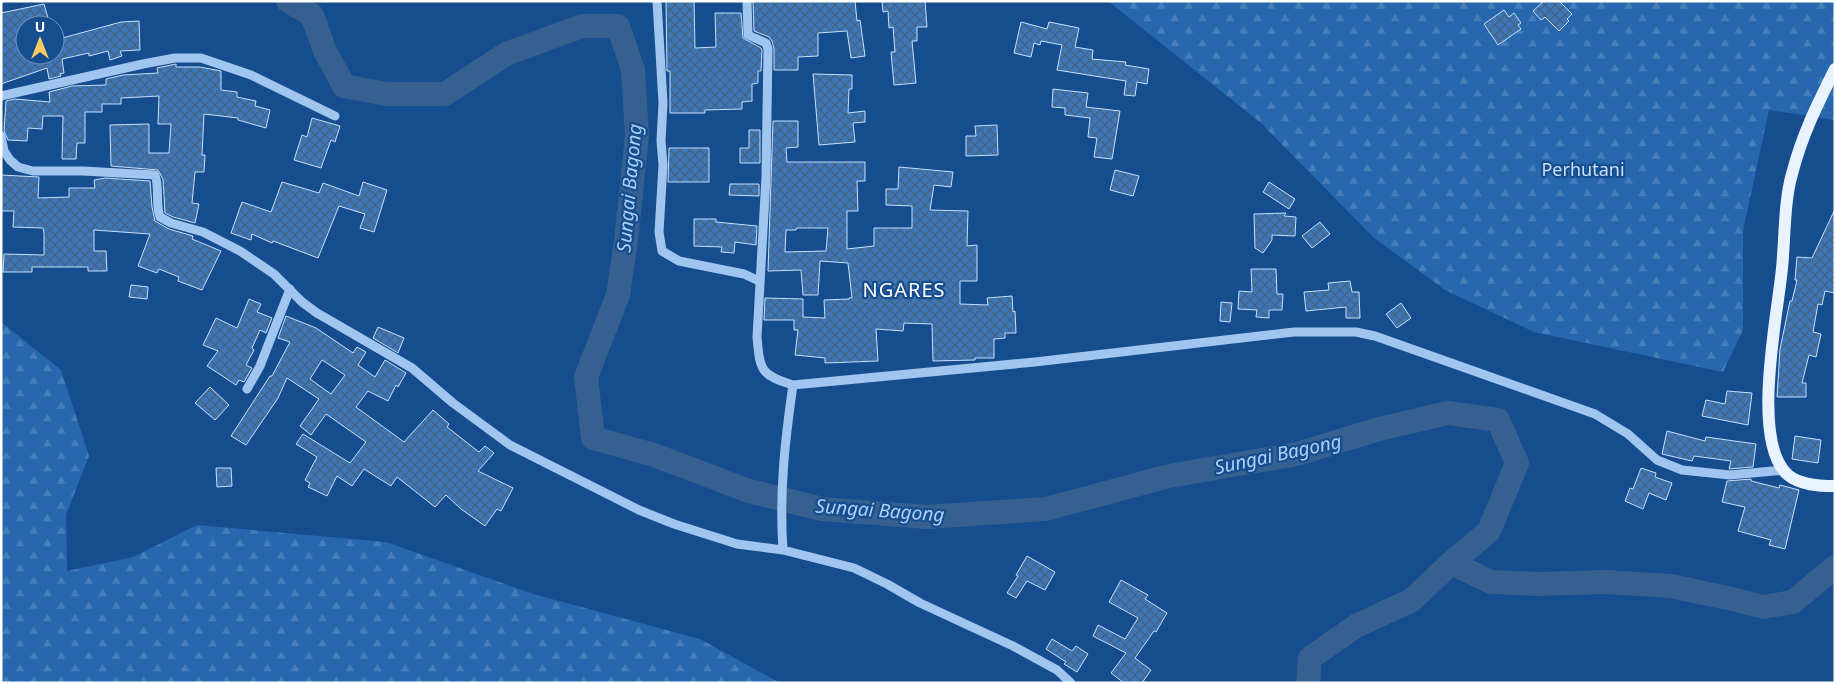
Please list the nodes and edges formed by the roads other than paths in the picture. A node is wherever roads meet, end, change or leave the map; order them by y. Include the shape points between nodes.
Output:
1 (657, 1) edge
2 (747, 1) edge
3 (1835, 69) edge
4 (1, 96) edge
5 (334, 116) dead end
6 (1, 136) edge
7 (760, 281) junction
8 (290, 289) junction
9 (793, 385) junction
10 (247, 389) dead end
11 (1784, 470) junction
12 (1831, 486) edge
13 (783, 550) junction
14 (1070, 683) edge

1 - 7 street via 663,103 658,232 662,251 679,260 744,274
2 - 7 street via 748,35 766,42 768,49
3 - 11 main road via 1806,128 1791,176 1768,387 1775,456
4 - 5 street via 175,58 201,58 251,75
6 - 8 street via 10,160 18,167 33,171 155,174 160,218 203,232 240,251
7 - 9 street via 759,364 771,379
8 - 10 street via 260,366
8 - 13 street via 317,313 412,368 510,445 639,510 674,524 736,544
9 - 11 street via 1035,362 1294,332 1356,332 1376,336 1595,414 1628,434 1657,460 1682,470 1730,475
9 - 13 street via 784,445
11 - 12 main road via 1811,485
13 - 14 street via 854,568 1013,646 1056,670

